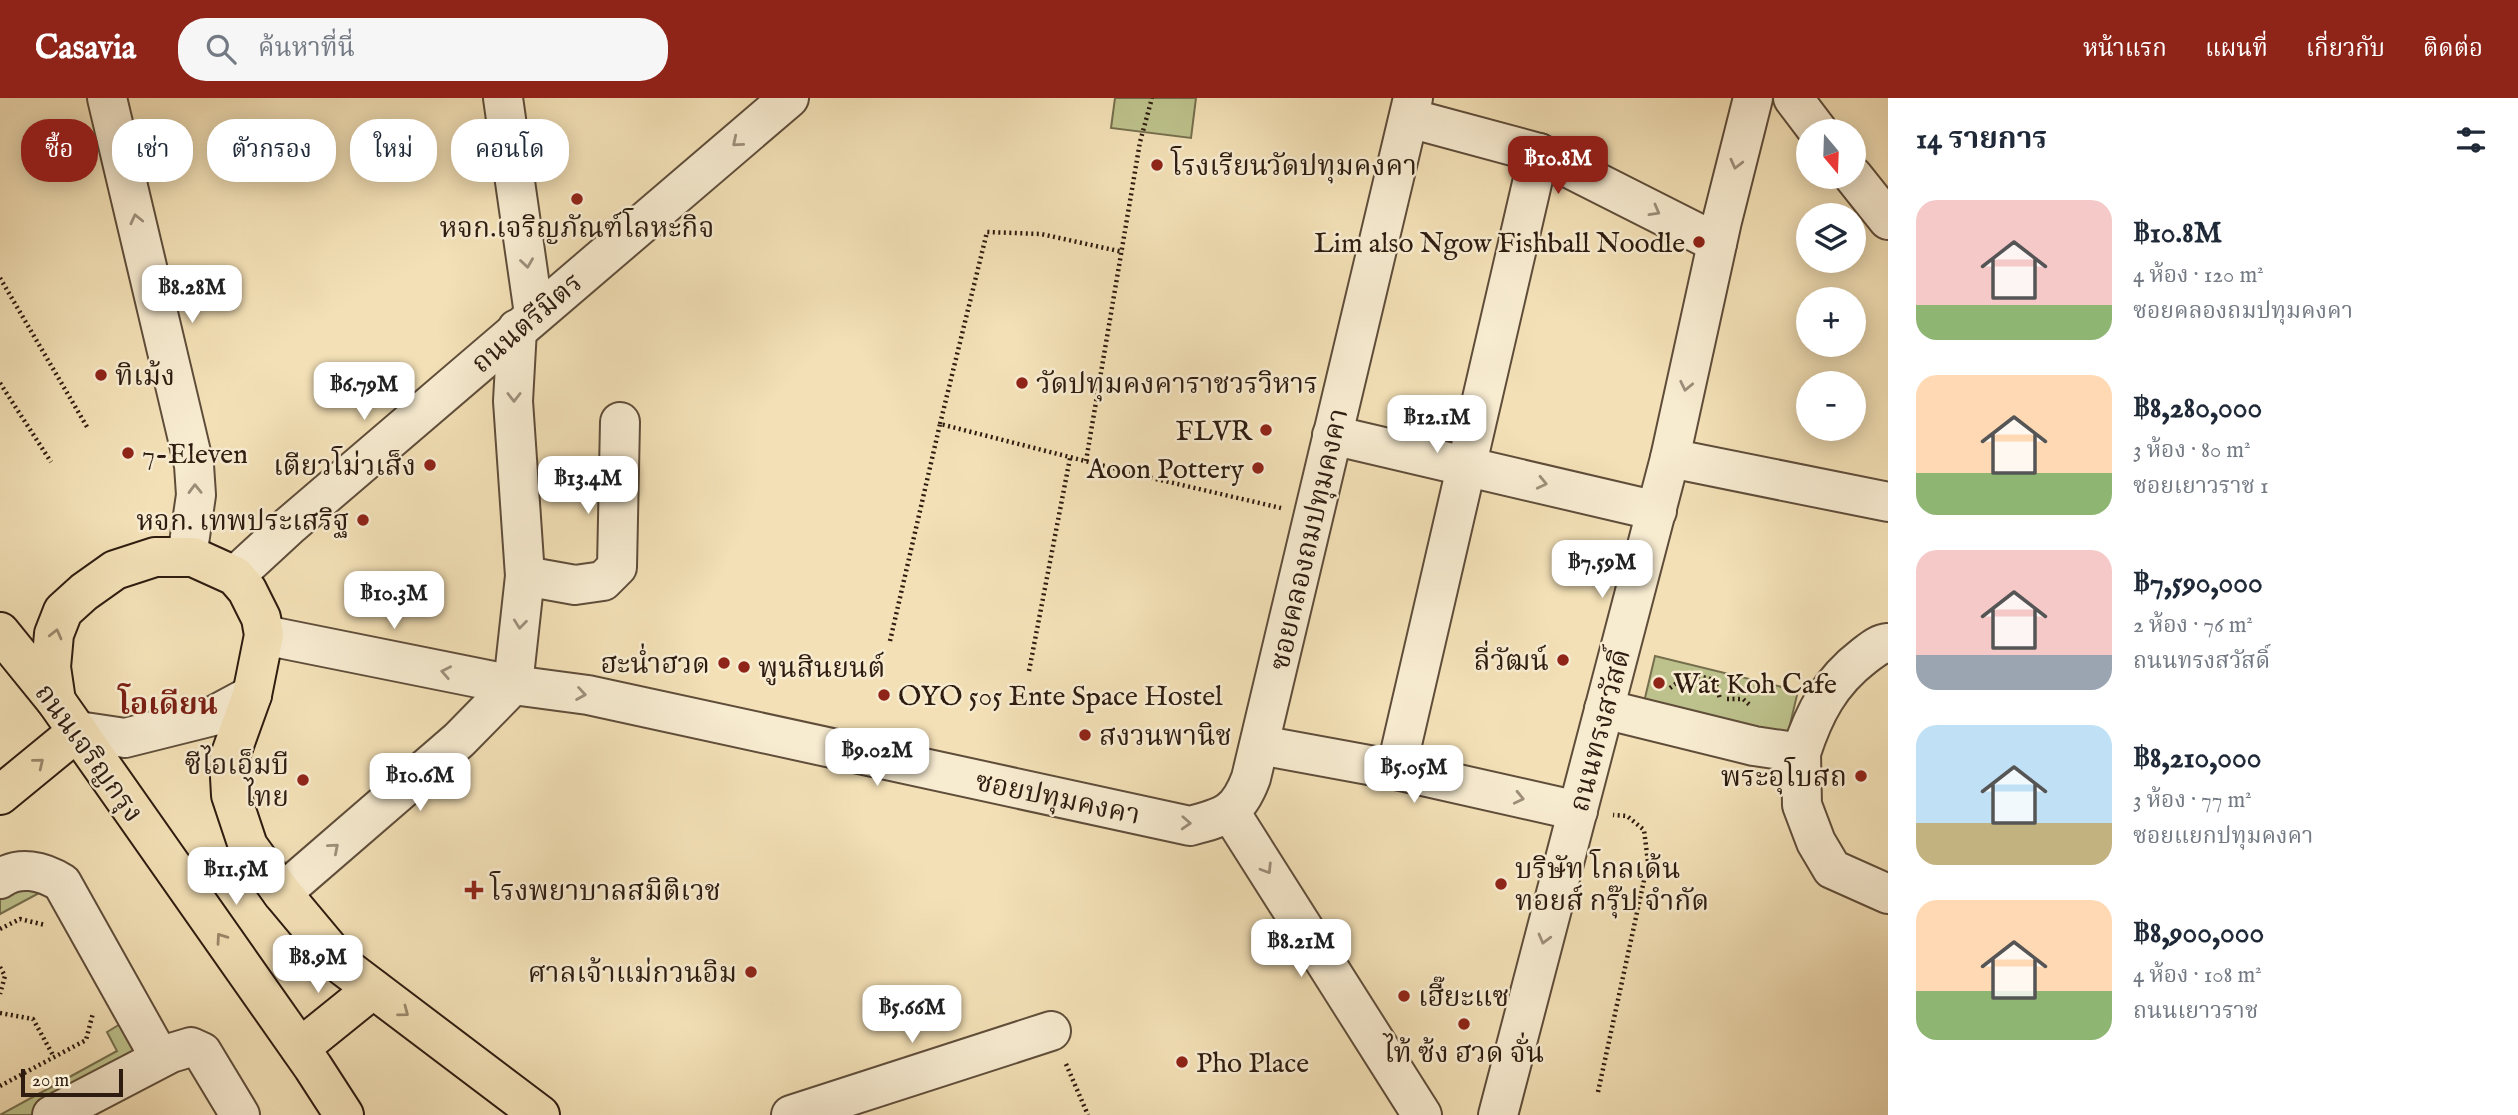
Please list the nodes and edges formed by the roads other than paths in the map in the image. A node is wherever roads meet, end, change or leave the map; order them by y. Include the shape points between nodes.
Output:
1 (107, 98) edge
2 (503, 98) edge
3 (789, 98) edge
4 (1753, 98) edge
5 (1793, 98) edge
6 (1411, 108) edge
7 (1809, 119) edge
8 (1539, 153) junction
9 (1863, 189) edge
10 (1888, 220) edge
11 (1717, 243) junction
12 (526, 322) junction
13 (620, 422) dead end
14 (1332, 435) junction
15 (1670, 458) junction
16 (1465, 465) junction
17 (1888, 502) edge
18 (1657, 511) junction
19 (187, 557) junction
20 (234, 576) junction
21 (525, 576) junction
22 (0, 632) edge
23 (264, 635) junction
24 (1888, 643) edge
25 (513, 685) junction
26 (252, 695) junction
27 (1604, 709) junction
28 (67, 716) junction
29 (1260, 745) junction
30 (1801, 753) junction
31 (1396, 770) junction
32 (0, 795) edge
33 (1578, 811) junction
34 (1230, 812) junction
35 (0, 879) edge
36 (282, 894) junction
37 (1888, 894) edge
38 (373, 989) junction
39 (1051, 1031) road end
40 (300, 1048) junction
41 (160, 1058) junction
42 (52, 1115) edge
43 (240, 1115) edge
44 (344, 1115) edge
45 (540, 1115) edge
46 (791, 1115) edge
47 (1422, 1115) edge
48 (1498, 1115) edge

19 -> 1 street via 196,495 194,464
2 -> 12 street
3 -> 12 street, ถนนตรีมิตร
4 -> 11 street, ถนนทรงสวัสดิ์
5 - 7 street
6 - 8 street
6 - 14 street, ซอยคลองถมปทุมคงคา
8 -> 11 street
8 - 16 street
9 - 10 street
11 -> 15 street, ถนนทรงสวัสดิ์
12 - 20 street, ถนนตรีมิตร
12 -> 21 street via 513,401
13 - 21 street via 617,567 603,582 575,584
14 - 16 street
14 - 29 street, ซอยคลองถมปทุมคงคา
15 - 17 street
15 - 18 street, ถนนทรงสวัสดิ์
16 -> 18 street
16 - 31 street
18 - 27 street, ถนนทรงสวัสดิ์
19 - 20 main road
28 -> 19 main road via 51,667 54,634 64,611 115,570 155,557
20 - 23 main road via 247,590
21 -> 25 street
22 - 28 main road, ถนนเจริญกรุง
25 -> 23 street, ซอยปทุมคงคา
23 - 26 main road
24 - 30 street via 1879,644 1843,672 1812,718
25 -> 34 street, ซอยปทุมคงคา via 588,695 1190,826
36 -> 25 street via 459,740
26 - 28 street via 213,716 125,738
26 - 36 main road via 229,758 232,795 248,846
27 - 30 street
27 - 33 street, ถนนทรงสวัสดิ์
32 -> 28 main road
40 -> 28 main road, ถนนเจริญกรุง
29 - 31 street
29 - 34 street, ซอยคลองถมปทุมคงคา via 1243,798
30 - 37 street via 1802,805 1832,869
31 -> 33 street
33 -> 48 street, ถนนทรงสวัสดิ์
34 -> 47 street
35 - 41 street via 24,871 62,883
36 - 38 main road via 343,966
38 - 40 main road
38 -> 45 main road
39 - 46 street
40 - 44 main road, ถนนเจริญกรุง
41 - 42 street
41 - 43 street via 191,1047 202,1052

